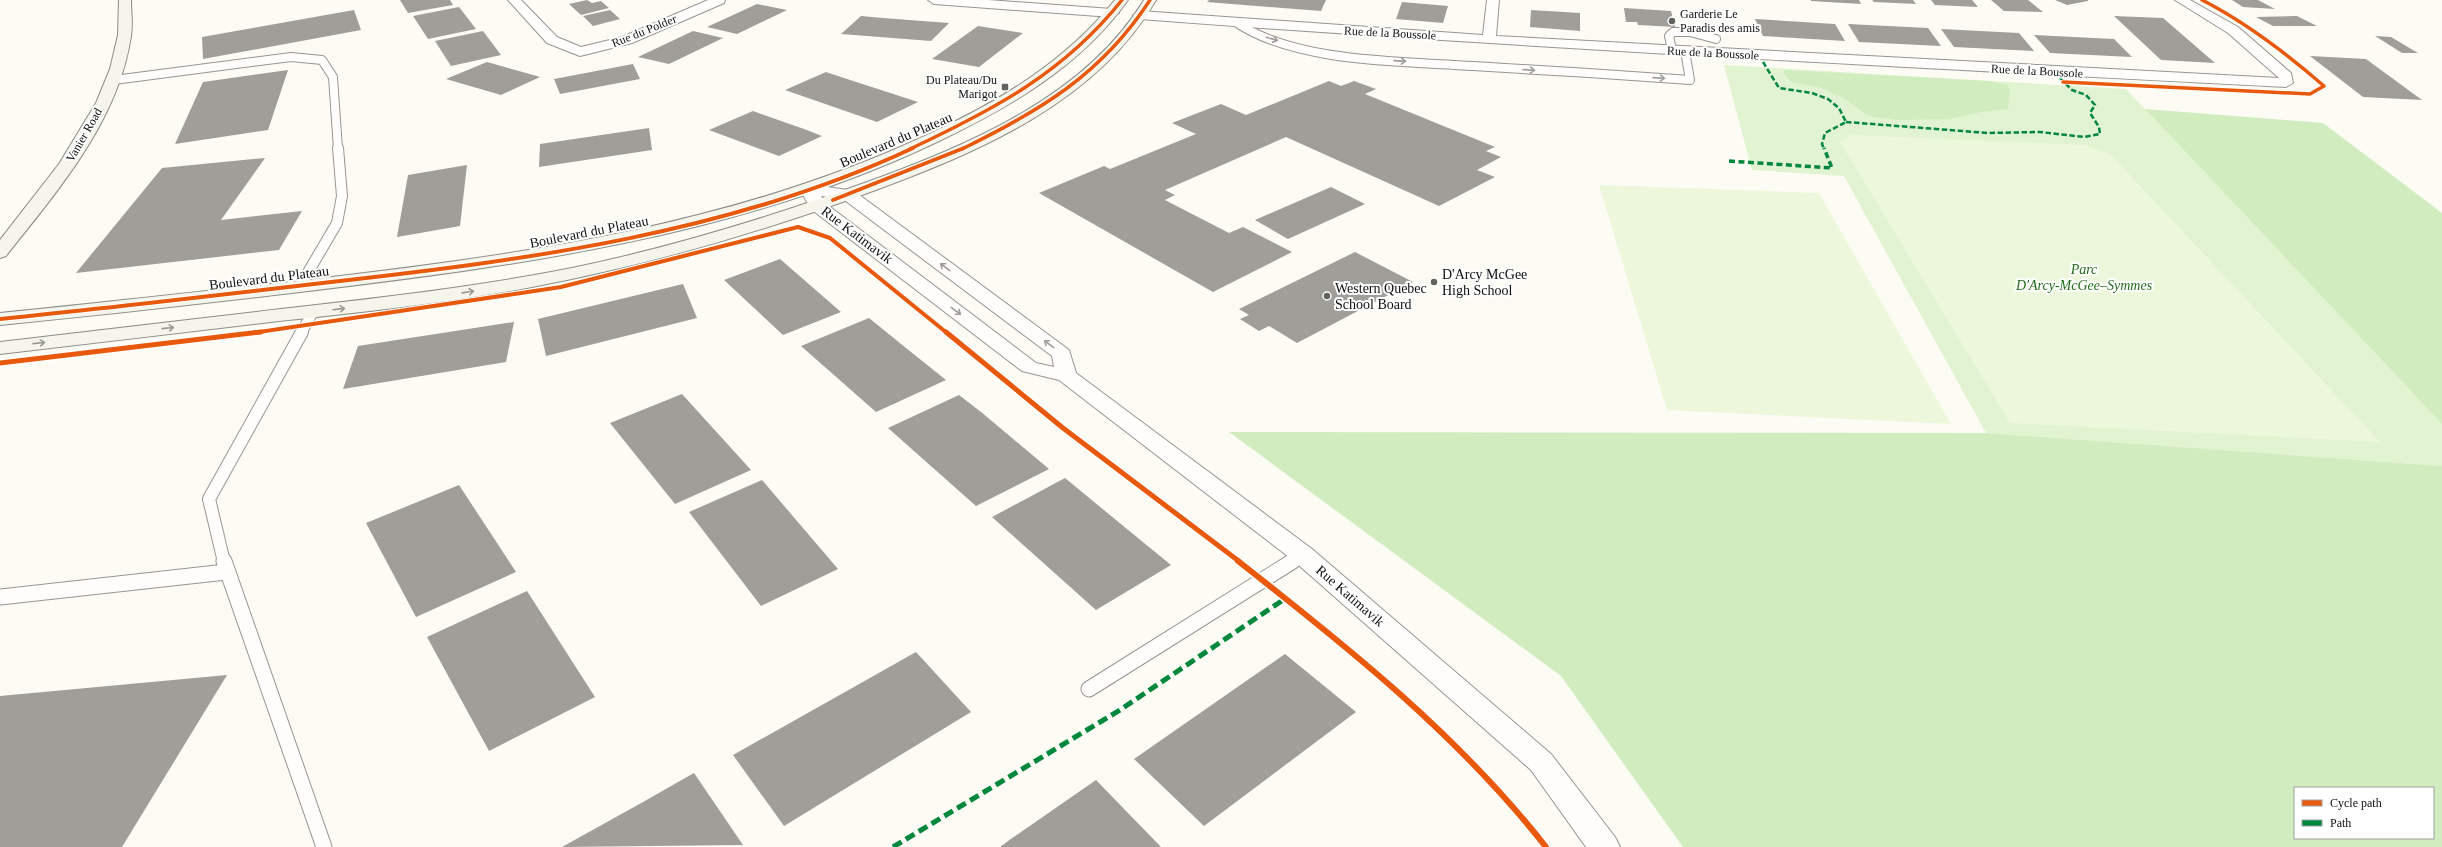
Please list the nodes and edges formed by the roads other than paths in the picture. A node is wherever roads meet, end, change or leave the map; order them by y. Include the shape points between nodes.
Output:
1 (125, 0) edge
2 (514, 0) edge
3 (719, 0) edge
4 (934, 0) edge
5 (1150, 0) edge
6 (1493, 0) edge
7 (2181, 0) edge
8 (1117, 7) edge
9 (1140, 15) junction
10 (1237, 23) junction
11 (1488, 39) junction
12 (1716, 40) dead end
13 (1678, 51) junction
14 (114, 80) junction
15 (808, 189) junction
16 (848, 195) junction
17 (818, 206) junction
18 (0, 252) edge
19 (300, 286) junction
20 (313, 312) junction
21 (0, 320) edge
22 (0, 348) edge
23 (1066, 376) junction
24 (1303, 555) junction
25 (226, 572) junction
26 (0, 597) edge
27 (1089, 690) dead end
28 (324, 847) edge
29 (1604, 847) edge

1 - 14 main road, Vanier Road via 122,54
2 - 3 street, Rue du Polder via 552,40 580,52 627,40
4 - 8 street
5 - 9 main road
6 - 11 street
7 - 13 street, Rue de la Boussole via 2248,41 2286,76 2286,83
8 - 9 main road
8 - 15 main road, Boulevard du Plateau via 1066,60 1007,101 911,150
9 - 10 street, Rue de la Boussole
9 - 16 main road via 1110,53 1062,93 942,158
10 - 11 street, Rue de la Boussole
10 -> 13 lane via 1248,32 1324,53 1357,58 1690,80
11 - 13 street, Rue de la Boussole
12 - 13 lane via 1690,32 1673,32 1669,36
14 - 18 main road, Vanier Road via 81,144 45,196
14 - 19 lane via 291,57 322,60 333,77 342,196 337,223
15 - 16 street, Rue Katimavik
15 - 17 street, Rue Katimavik
15 - 19 main road, Boulevard du Plateau via 633,237 460,267
16 - 17 main road
23 -> 16 street, Rue Katimavik via 1062,354
20 -> 17 main road via 470,292 588,270 763,225
17 -> 23 street, Rue Katimavik via 1029,367
19 - 21 main road, Boulevard du Plateau
22 -> 20 main road
20 - 25 lane via 209,499
23 - 24 street, Rue Katimavik
24 - 27 lane
24 - 29 street, Rue Katimavik via 1541,762
25 - 26 lane
25 - 28 lane

